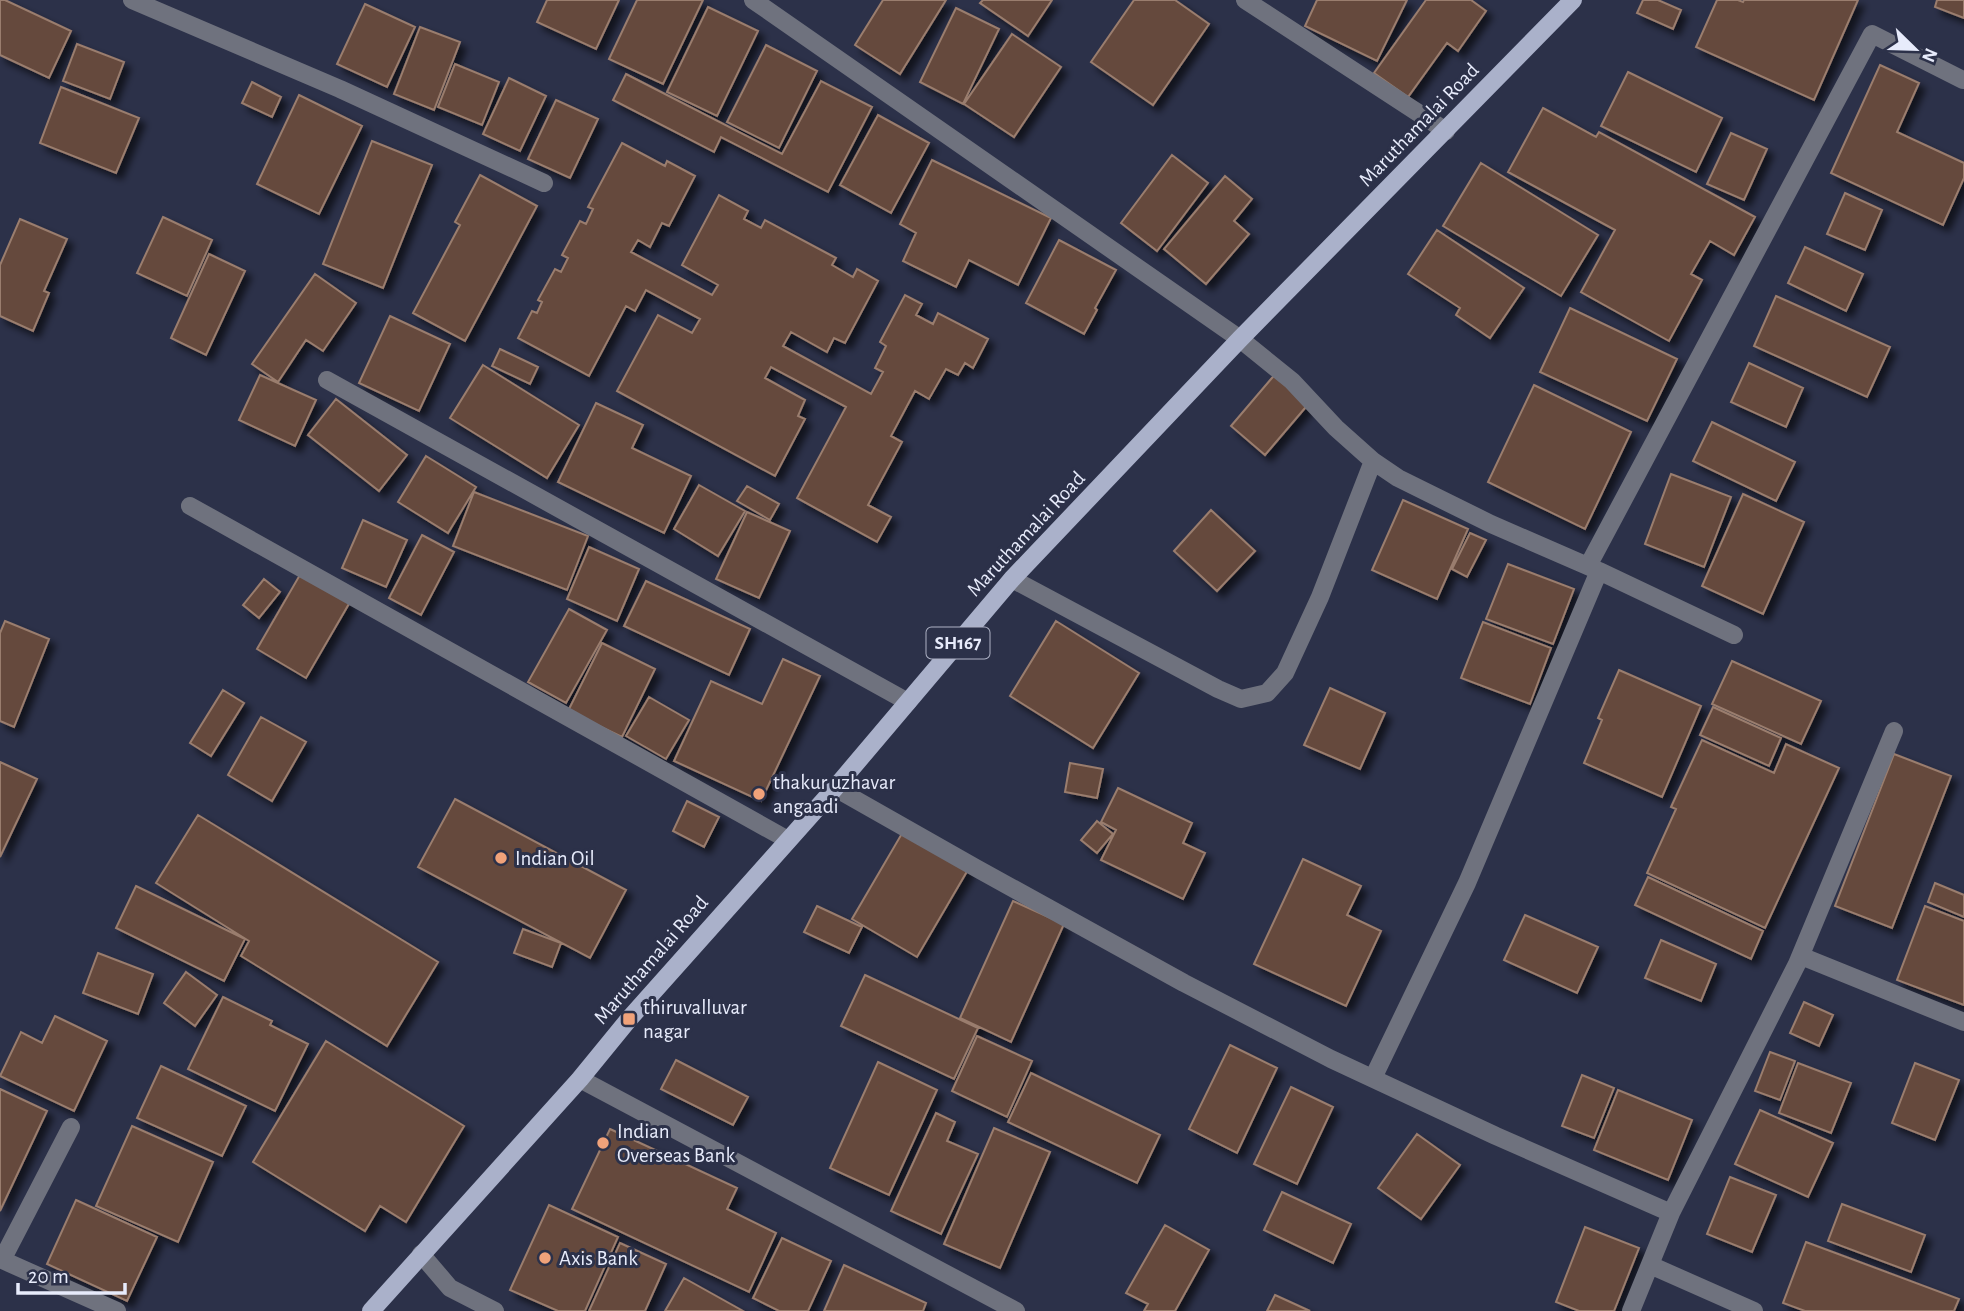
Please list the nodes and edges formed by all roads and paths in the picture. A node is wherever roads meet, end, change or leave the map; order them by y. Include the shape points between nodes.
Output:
1 (132, 0) edge
2 (753, 0) edge
3 (1245, 0) edge
4 (1573, 0) edge
5 (1963, 80) edge
6 (1446, 131) junction
7 (544, 183) dead end
8 (1240, 339) junction
9 (327, 380) dead end
10 (1373, 461) junction
11 (190, 506) dead end
12 (1594, 569) junction
13 (1012, 579) junction
14 (1734, 635) dead end
15 (908, 702) junction
16 (1894, 732) dead end
17 (835, 788) junction
18 (788, 840) junction
19 (1797, 964) junction
20 (1964, 1021) edge
21 (1373, 1078) junction
22 (580, 1079) junction
23 (71, 1127) dead end
24 (1671, 1213) junction
25 (421, 1254) junction
26 (1, 1260) edge
27 (1650, 1265) junction
28 (117, 1311) edge
29 (371, 1311) edge
30 (495, 1311) edge
31 (1016, 1311) edge
32 (1631, 1311) edge
33 (1754, 1311) edge

1 - 7 street
2 - 8 street
3 - 6 street
4 - 6 main road, Maruthamalai Road / SH167
5 - 12 street via 1872,34
6 - 8 main road, Maruthamalai Road / SH167
8 - 10 street via 1292,381
8 - 13 main road, Maruthamalai Road / SH167
9 - 15 street
10 - 12 street via 1490,524
10 - 13 street via 1320,597 1285,673 1267,692 1241,699 1218,689
11 - 18 street
12 - 14 street
12 - 21 street via 1467,883
13 - 15 main road, Maruthamalai Road / SH167
15 - 17 main road, Maruthamalai Road / SH167
16 - 19 street
17 - 18 main road, Maruthamalai Road / SH167
17 - 21 street via 1184,983
18 - 22 main road, Maruthamalai Road / SH167
19 - 20 street via 1801,956
19 - 24 street
21 - 24 street
22 - 25 main road, Maruthamalai Road / SH167
22 - 31 street
23 - 26 street
24 - 27 street
25 - 29 main road, Maruthamalai Road / SH167
25 - 30 street via 450,1288
26 - 28 street
27 - 32 street
27 - 33 street

